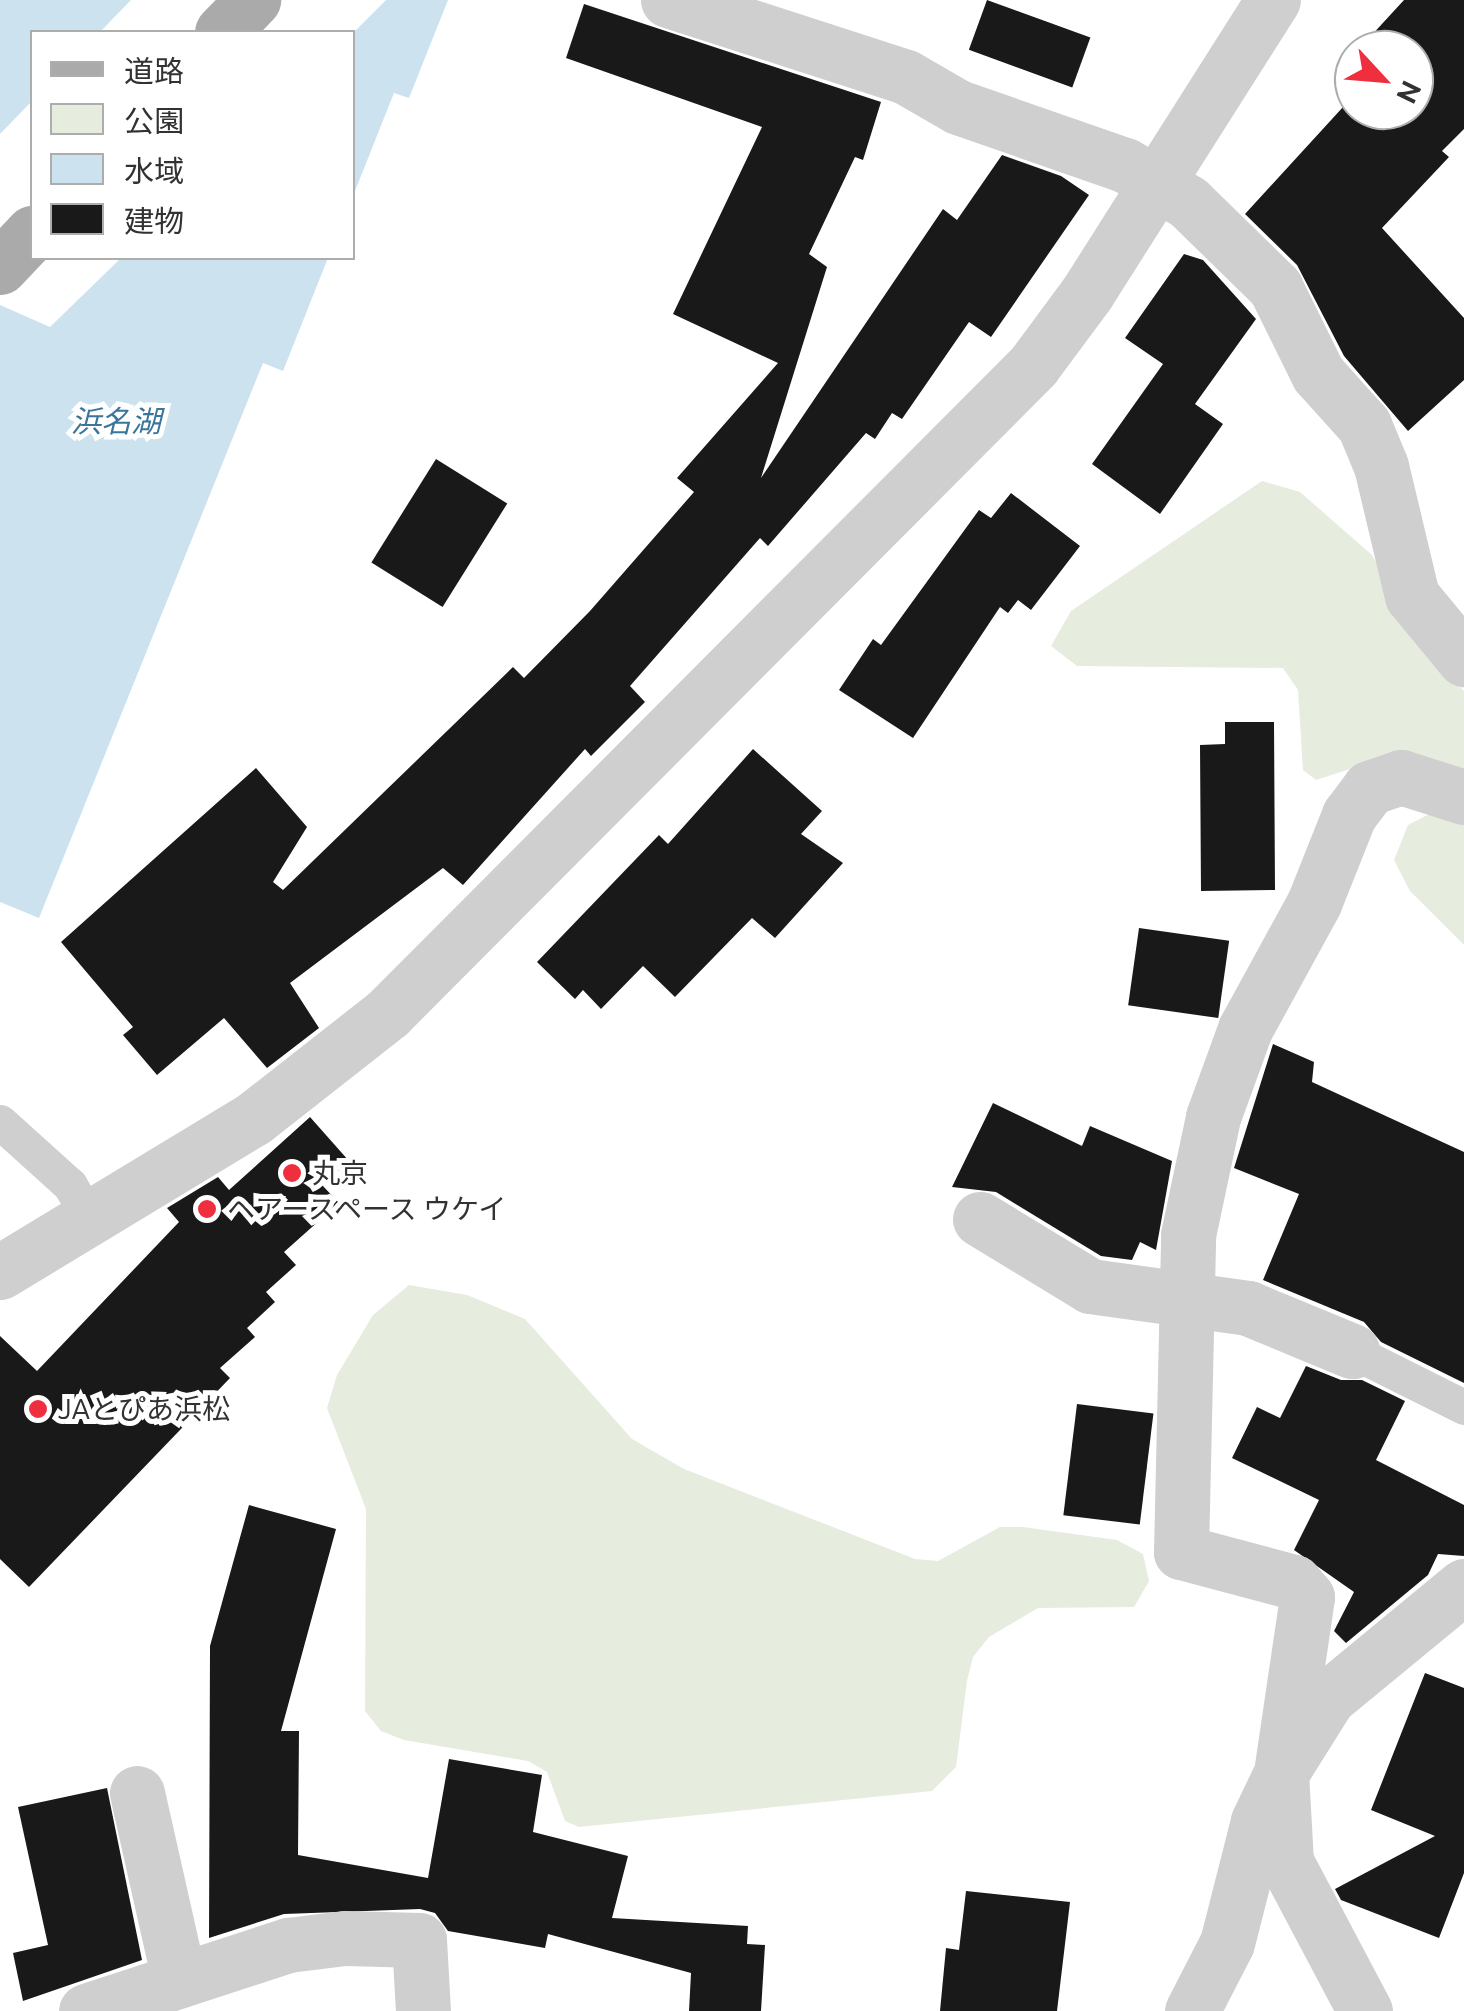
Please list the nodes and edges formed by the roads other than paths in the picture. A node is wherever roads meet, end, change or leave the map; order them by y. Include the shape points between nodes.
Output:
1 (253, 0) edge
2 (668, 0) edge
3 (1273, 0) edge
4 (224, 30) edge
5 (1157, 184) junction
6 (30, 235) edge
7 (0, 267) edge
8 (1464, 659) edge
9 (1464, 796) edge
10 (0, 1122) edge
11 (89, 1218) junction
12 (980, 1219) dead end
13 (0, 1272) edge
14 (1190, 1300) junction
15 (1352, 1351) joint
16 (1464, 1407) edge
17 (1464, 1586) edge
18 (1281, 1774) junction
19 (136, 1794) dead end
20 (179, 1980) junction
21 (86, 2011) edge
22 (423, 2011) edge
23 (1192, 2011) edge
24 (1364, 2011) edge

1 - 4 main road
2 - 5 street via 906,77 958,107 1125,165
3 - 5 street
5 - 8 street via 1188,202 1275,288 1318,374 1364,425 1381,466 1412,596
5 - 11 street via 1033,366 388,1013 300,1087
6 - 7 main road
9 - 14 street via 1400,776 1369,788 1349,816 1314,903 1221,1086 1188,1234
10 - 11 lane via 70,1185
11 - 13 street
12 - 14 street via 1090,1286
14 - 15 street via 1248,1308
14 - 18 street via 1181,1552 1294,1582 1308,1597
15 - 16 lane
17 - 18 street via 1328,1698
18 - 23 street via 1258,1822 1228,1943
18 - 24 street via 1286,1862
19 - 20 street
20 - 21 street
20 - 22 street via 316,1940 419,1940

